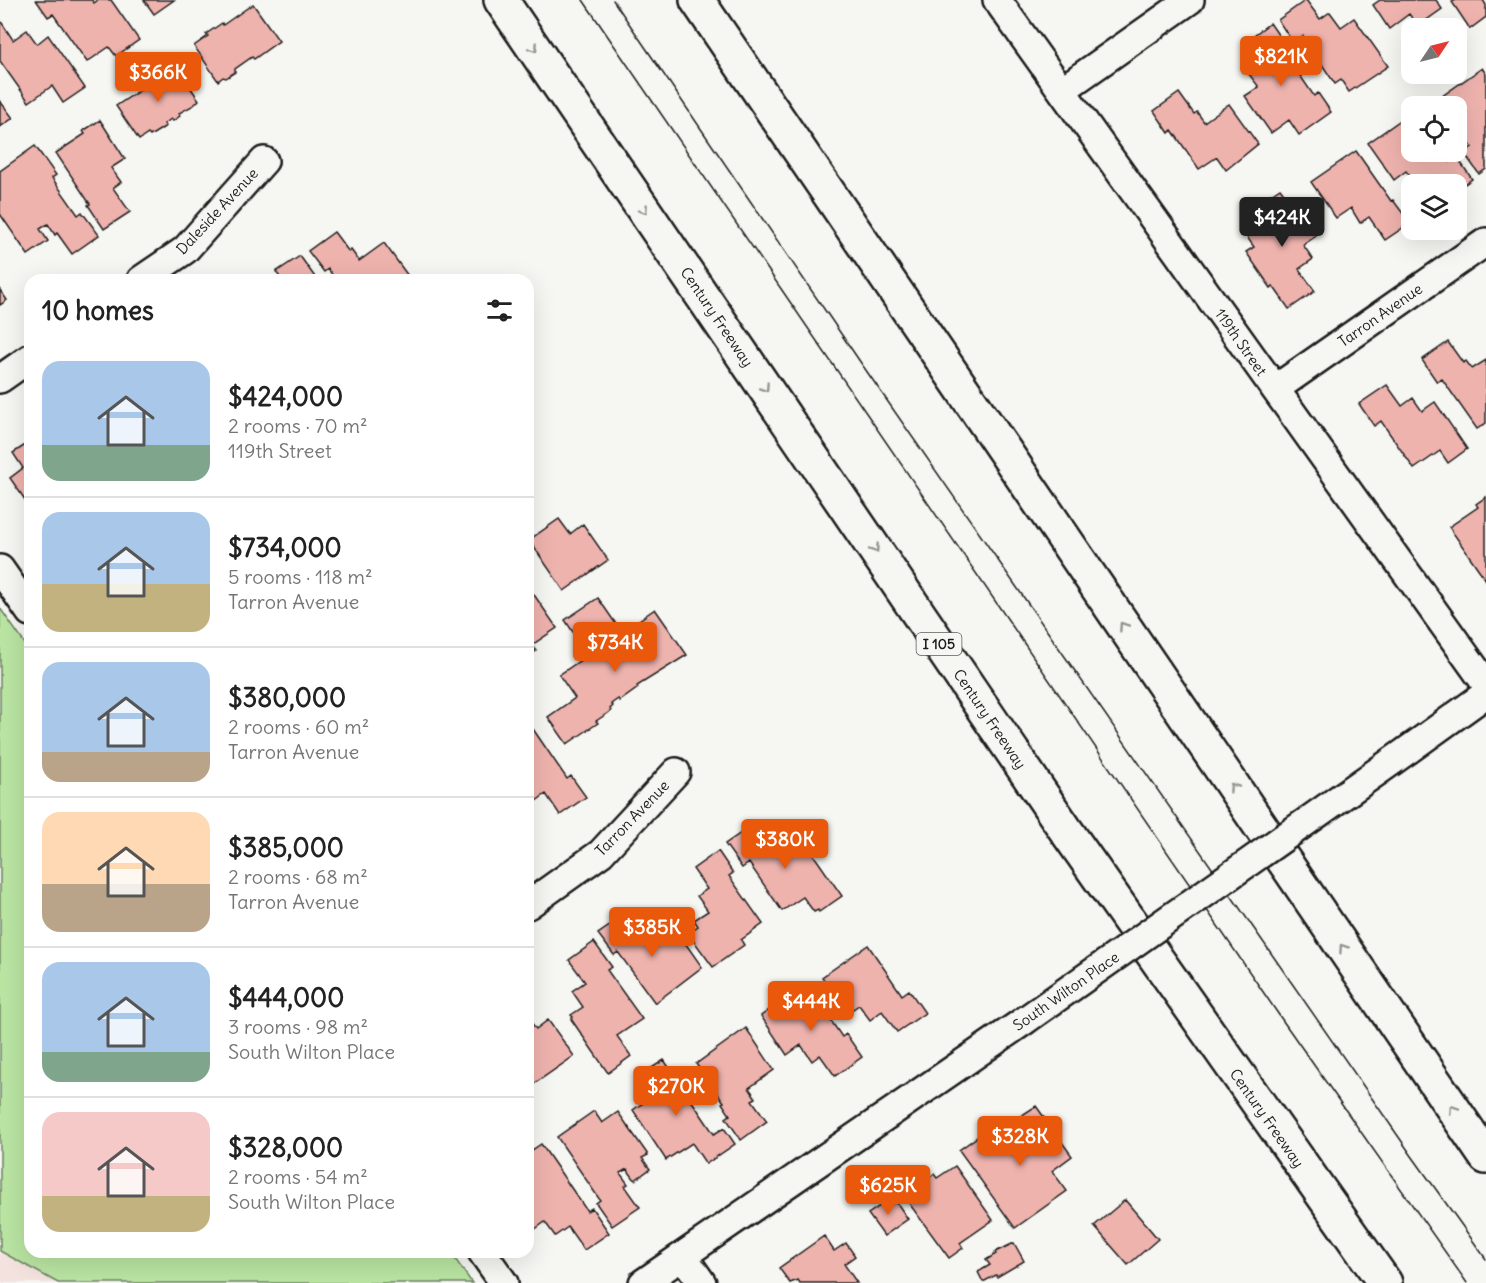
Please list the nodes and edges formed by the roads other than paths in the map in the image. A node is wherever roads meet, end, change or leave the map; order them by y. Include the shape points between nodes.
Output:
1 (501, 0) edge
2 (697, 0) edge
3 (997, 0) edge
4 (1190, 0) edge
5 (1062, 90) junction
6 (264, 161) dead end
7 (1486, 242) edge
8 (150, 274) edge
9 (24, 362) edge
10 (0, 379) edge
11 (1275, 389) junction
12 (0, 569) edge
13 (24, 603) edge
14 (1486, 684) edge
15 (1486, 694) edge
16 (676, 772) dead end
17 (534, 901) edge
18 (1486, 1157) edge
19 (683, 1256) junction
20 (486, 1258) edge
21 (504, 1283) edge
22 (643, 1283) edge
23 (702, 1283) edge
24 (1385, 1283) edge

1 -> 24 highway, Century Freeway / I 105 via 1065,829
18 -> 2 highway
3 - 5 street, 119th Street
4 - 5 street
5 - 11 street, 119th Street
6 - 8 street, Daleside Avenue via 184,250
7 - 11 street, Tarron Avenue
9 - 10 street
11 - 14 street, 119th Street
12 - 13 street
15 - 19 street, South Wilton Place, bridge
16 - 17 street, Tarron Avenue via 601,853
19 - 22 street, South Wilton Place
19 - 23 street
20 - 21 street

